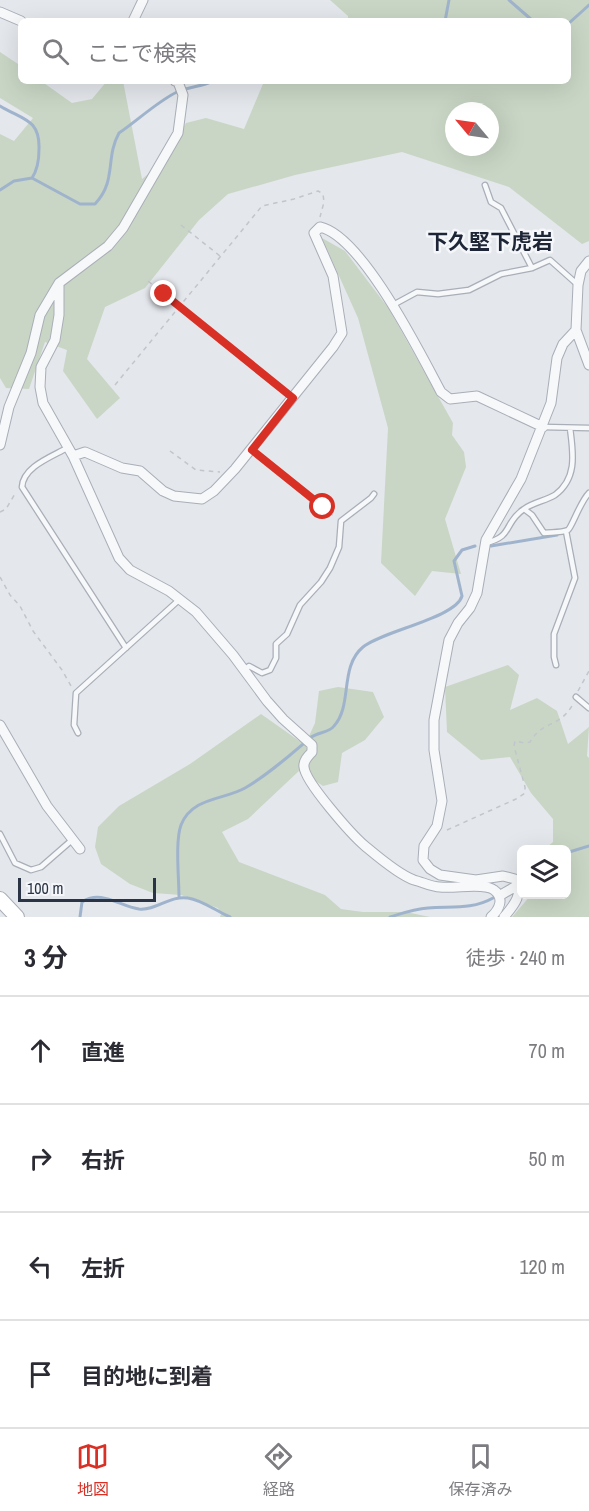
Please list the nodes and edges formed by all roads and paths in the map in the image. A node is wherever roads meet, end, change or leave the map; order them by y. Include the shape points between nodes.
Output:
1 (143, 0) edge
2 (0, 12) edge
3 (134, 18) edge
4 (18, 20) edge
5 (178, 84) edge
6 (485, 185) dead end
7 (181, 225) dead end
8 (320, 227) junction
9 (220, 256) junction
10 (589, 261) edge
11 (532, 268) junction
12 (148, 281) dead end
13 (59, 283) junction
14 (578, 285) junction
15 (393, 305) junction
16 (179, 306) junction
17 (576, 330) junction
18 (589, 365) edge
19 (116, 385) dead end
20 (293, 398) junction
21 (543, 427) junction
22 (570, 428) junction
23 (589, 428) edge
24 (0, 445) edge
25 (67, 447) junction
26 (252, 450) junction
27 (170, 451) dead end
28 (73, 456) junction
29 (230, 476) junction
30 (23, 482) junction
31 (589, 493) edge
32 (374, 494) dead end
33 (524, 509) junction
34 (0, 513) edge
35 (341, 521) junction
36 (566, 531) junction
37 (485, 543) junction
38 (0, 576) edge
39 (180, 599) junction
40 (126, 648) junction
41 (556, 665) dead end
42 (244, 670) junction
43 (589, 671) edge
44 (76, 693) junction
45 (576, 697) junction
46 (589, 708) edge
47 (0, 725) edge
48 (78, 733) dead end
49 (447, 830) dead end
50 (0, 834) edge
51 (74, 839) junction
52 (80, 849) dead end
53 (517, 883) edge
54 (517, 886) edge
55 (499, 896) junction
56 (0, 899) edge
57 (518, 899) edge
58 (17, 917) edge
59 (491, 917) edge
60 (504, 917) edge

1 - 3 street
2 - 4 street
5 - 13 street via 183,95 178,133 123,228 108,246
6 - 11 lane via 491,202 501,208
7 - 9 path
8 - 9 path via 324,202 318,191 262,206
8 - 15 street via 330,229 351,248
8 - 20 street via 314,233 333,276 342,333
9 - 16 path
10 - 14 street via 581,271
11 - 14 lane via 550,260
11 - 15 lane via 501,274 469,290 417,292
12 - 16 path
13 - 24 street via 40,315
13 - 25 street via 55,340 42,367 40,387 47,414
14 - 17 street
15 - 21 street via 441,392 450,399 477,396
16 - 19 path
16 - 20 path
17 - 18 street
17 - 21 street via 557,358 551,403
20 - 26 street
21 - 22 lane
21 - 37 street via 521,479
22 - 23 lane
22 - 33 lane via 574,459 569,479 556,494
25 - 28 street
25 - 30 lane via 29,470
26 - 29 street
26 - 35 path
27 - 29 path via 196,470
28 - 29 street via 85,452 122,468 140,471 164,491 193,499 202,499
28 - 39 street via 123,563
30 - 34 path
30 - 40 lane via 22,487
31 - 36 lane
32 - 35 lane
33 - 36 lane via 544,533
33 - 37 lane via 510,521 503,537
35 - 42 lane via 339,547 330,568 300,605 287,634 276,644 276,658 270,670 262,673 249,666
36 - 41 lane via 575,578 554,634
37 - 53 street via 477,593 449,640 442,670 434,750 442,801 437,826 424,846 423,860 440,875 476,880 508,876
38 - 44 path
39 - 40 lane
39 - 42 street via 196,612
40 - 44 lane
42 - 55 street via 267,701 312,745 304,770 321,796 370,850 410,878 438,887 489,887
43 - 45 path
44 - 48 lane via 74,725
45 - 46 lane
45 - 49 path via 567,715 536,731 531,742 515,741 525,793
47 - 51 street via 48,806
50 - 51 lane via 15,863 31,870 41,867
51 - 52 street
54 - 55 street
55 - 59 street via 498,909
56 - 58 main road
57 - 60 street

